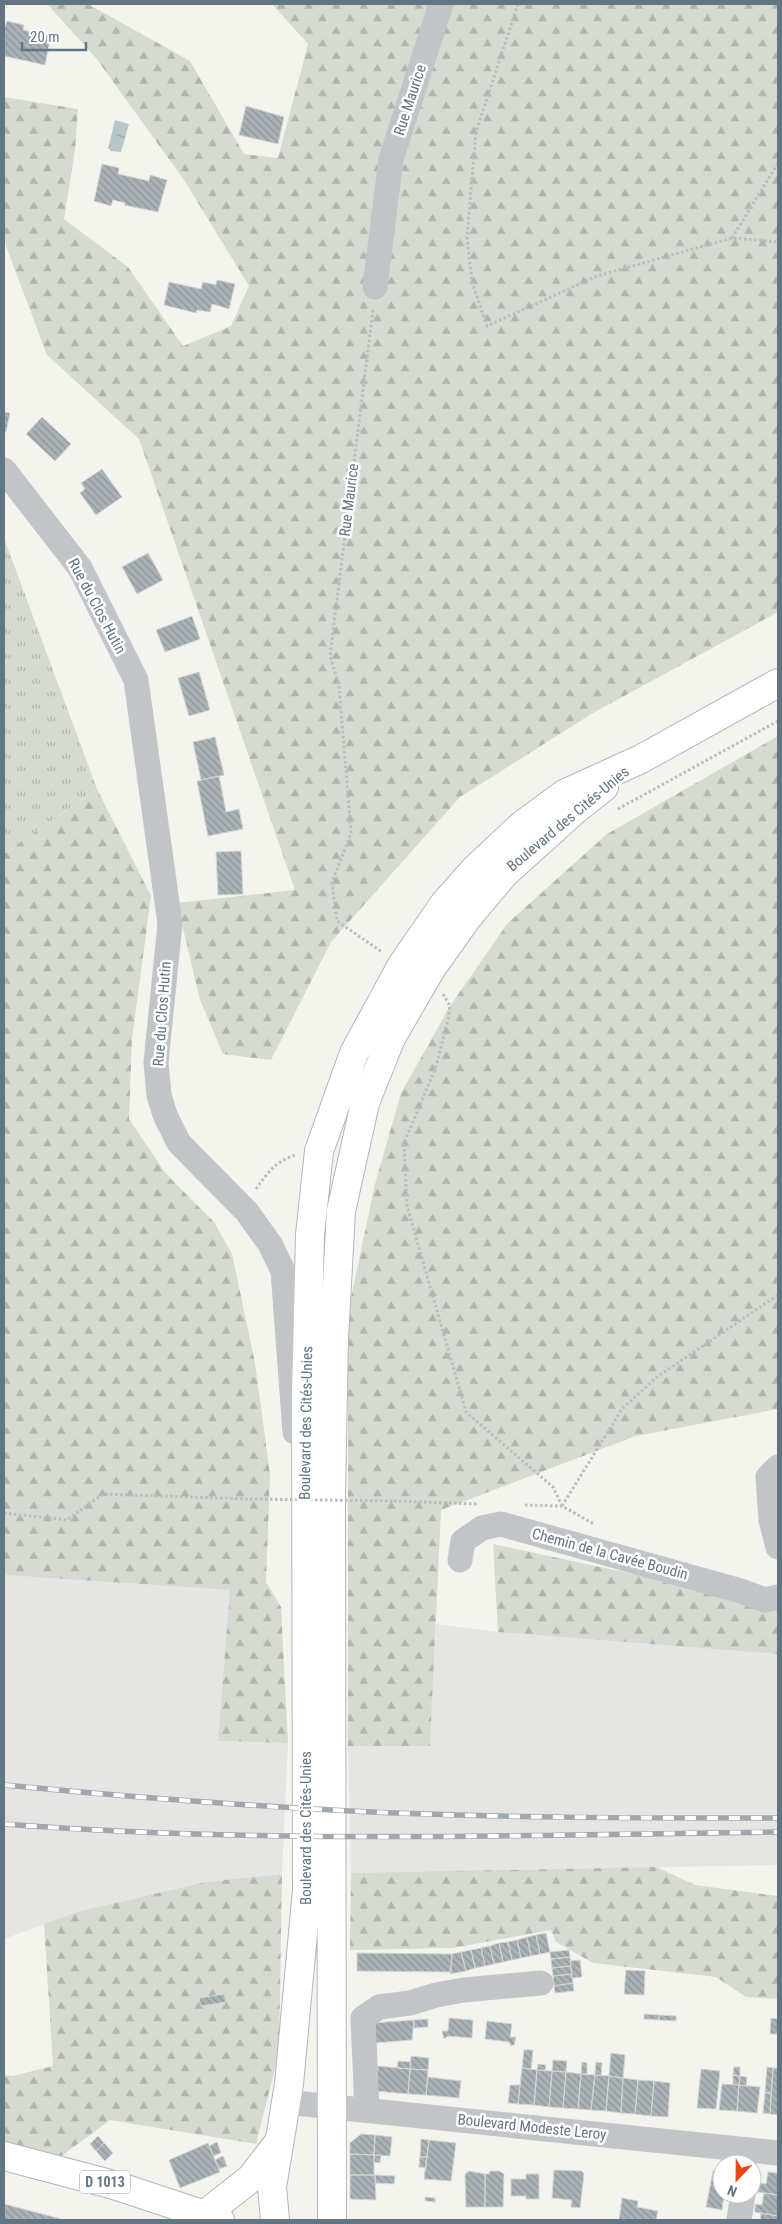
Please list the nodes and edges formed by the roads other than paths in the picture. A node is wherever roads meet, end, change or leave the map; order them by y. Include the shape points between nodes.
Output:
1 (441, 4) edge
2 (376, 287) road end
3 (4, 470) edge
4 (778, 683) edge
5 (641, 758) junction
6 (778, 1467) edge
7 (778, 1547) edge
8 (305, 1556) junction
9 (460, 1560) dead end
10 (778, 1597) edge
11 (541, 1982) dead end
12 (286, 2102) junction
13 (333, 2106) junction
14 (367, 2110) junction
15 (278, 2143) junction
16 (778, 2153) edge
17 (723, 2154) edge
18 (762, 2155) edge
19 (4, 2156) edge
20 (4, 2174) edge
21 (741, 2204) edge
22 (212, 2217) edge
23 (169, 2220) edge
24 (275, 2220) edge
25 (332, 2220) edge
26 (739, 2220) edge

1 - 2 street, Rue Maurice via 391,159
3 - 8 street, Rue du Clos Hutin via 80,568 136,680 170,924 156,1062 158,1095 179,1143 247,1212 270,1244 283,1271
4 - 5 main road, Boulevard des Cités-Unies
5 - 8 main road, Boulevard des Cités-Unies via 564,794 522,825 475,869 444,904 402,965 354,1053 319,1151 310,1235
5 - 13 main road, Boulevard des Cités-Unies via 505,873 468,917 431,969 391,1038 365,1103 358,1132 341,1210 333,1348
6 - 7 street via 768,1477 771,1520
8 - 12 main road, Boulevard des Cités-Unies via 307,1890
9 - 10 street, Chemin de la Cavée Boudin via 463,1541 482,1528 501,1524 741,1590 765,1600
11 - 14 street via 436,1995 379,2007 363,2018
12 - 13 street, Boulevard Modeste Leroy
12 - 15 main road, Boulevard des Cités-Unies
13 - 14 street, Boulevard Modeste Leroy
13 - 25 main road, Boulevard des Cités-Unies
14 - 17 street, Boulevard Modeste Leroy
15 - 22 main road via 251,2178
15 - 24 main road, Boulevard des Cités-Unies via 272,2187
16 - 18 street, Boulevard Modeste Leroy
19 - 22 main road, D 1013 via 114,2185
20 - 23 main road, D 1013
21 - 26 street

